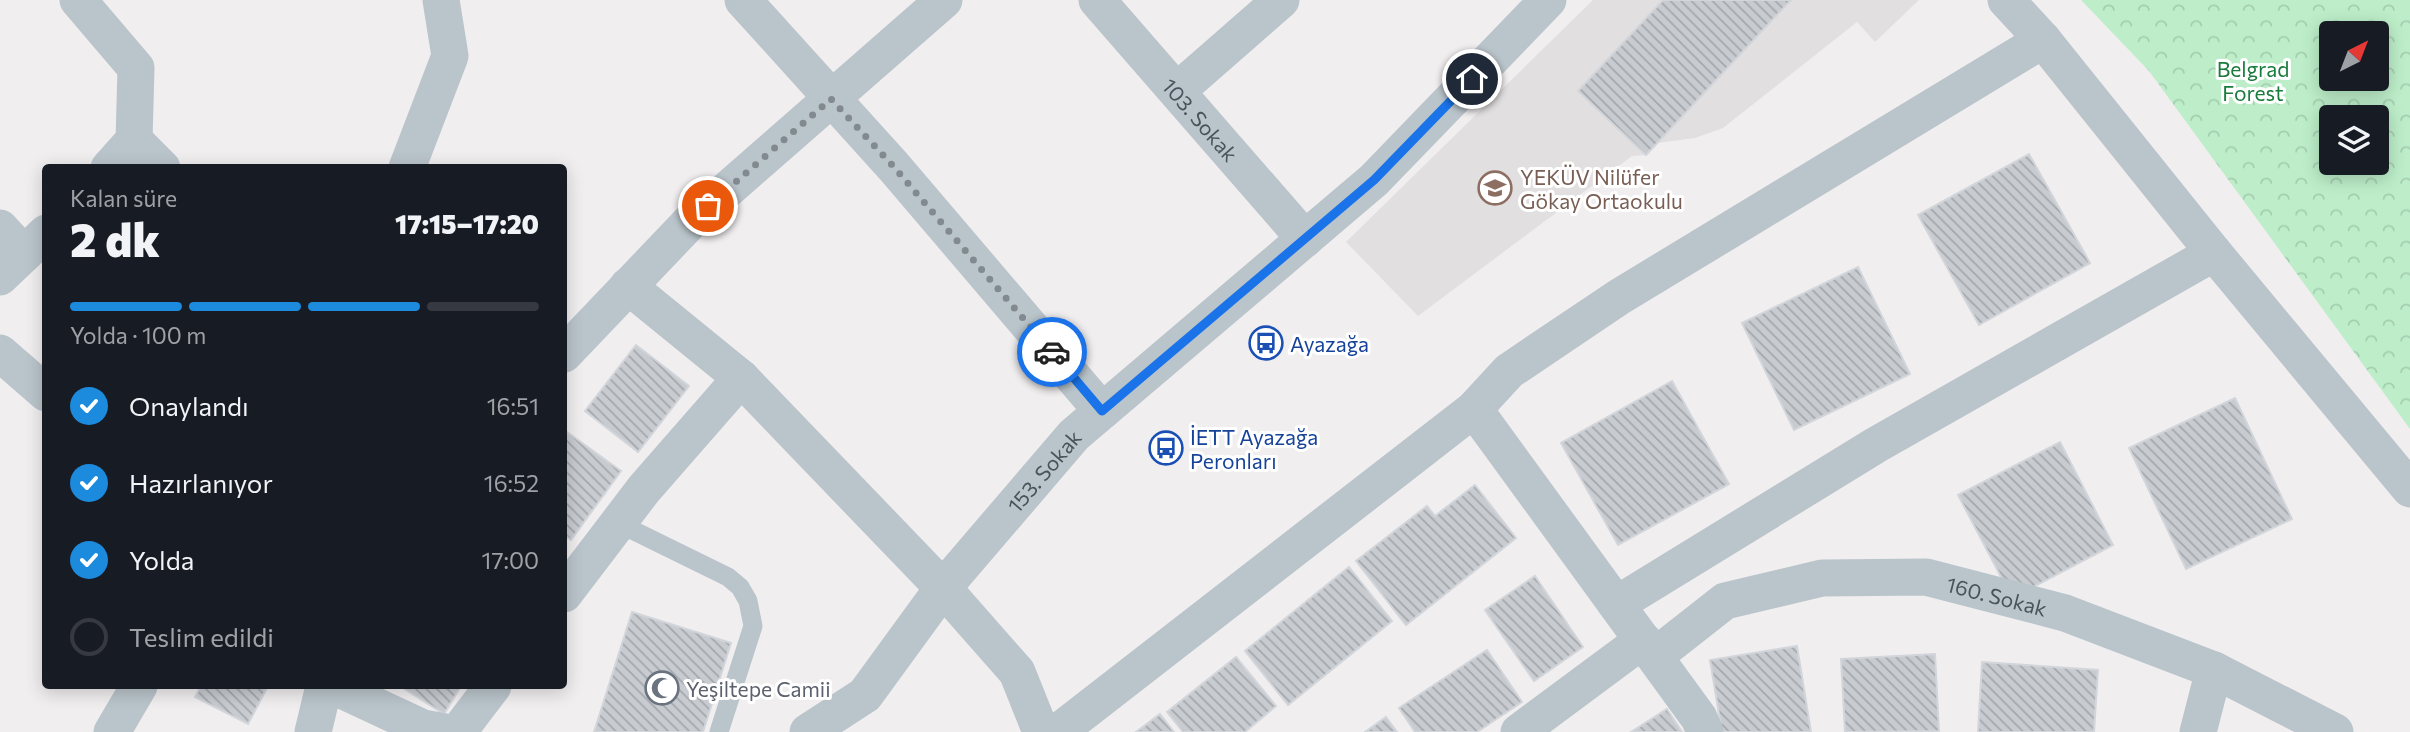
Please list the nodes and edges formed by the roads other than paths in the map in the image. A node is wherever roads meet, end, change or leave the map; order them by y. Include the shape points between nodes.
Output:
1 (78, 0) edge
2 (441, 0) edge
3 (743, 0) edge
4 (944, 0) edge
5 (1097, 0) edge
6 (1282, 0) edge
7 (1548, 0) edge
8 (2006, 0) edge
9 (2043, 40) junction
10 (1177, 91) junction
11 (831, 99) junction
12 (134, 140) junction
13 (113, 164) edge
14 (158, 164) edge
15 (409, 164) edge
16 (1305, 239) junction
17 (2214, 253) junction
18 (628, 286) junction
19 (567, 351) edge
20 (0, 353) edge
21 (741, 378) junction
22 (42, 390) edge
23 (1474, 409) junction
24 (1102, 411) junction
25 (2410, 489) edge
26 (618, 523) junction
27 (943, 588) junction
28 (567, 590) edge
29 (1617, 604) junction
30 (1649, 648) junction
31 (2214, 670) junction
32 (137, 689) edge
33 (323, 689) edge
34 (340, 689) edge
35 (491, 689) edge
36 (112, 732) edge
37 (313, 732) edge
38 (445, 732) edge
39 (458, 732) edge
40 (719, 732) edge
41 (808, 732) edge
42 (1041, 732) edge
43 (1058, 732) edge
44 (1519, 732) edge
45 (1705, 732) edge
46 (2198, 732) edge
47 (2335, 732) edge

1 - 12 street via 136,68
2 - 15 street via 450,56
3 - 11 street
4 - 11 street
5 - 10 street, 103. Sokak
6 - 10 street
7 - 16 street, 153. Sokak via 1374,180
8 - 9 street
9 - 17 street
9 - 23 street via 1619,297 1509,371
10 - 16 street, 103. Sokak
11 - 18 street via 688,224
11 - 24 street
12 - 13 street
12 - 14 street
16 - 24 street, 153. Sokak
17 - 25 street
17 - 29 street via 1876,445
18 - 19 street
18 - 21 street
20 - 22 street
21 - 26 street
21 - 27 street
23 - 29 street
23 - 43 street
24 - 27 street, 153. Sokak via 1074,435
26 - 28 street
26 - 40 lane via 728,577 748,601 753,626
27 - 41 street, 153. Sokak via 865,695
27 - 42 street via 1017,672
29 - 30 street
30 - 31 street, 160. Sokak via 1725,601 1822,578 1926,577 2066,613
30 - 44 street, 160. Sokak
30 - 45 street
31 - 46 street
31 - 47 street, 160. Sokak
32 - 36 street
33 - 37 street
34 - 38 street via 423,728
35 - 39 street

